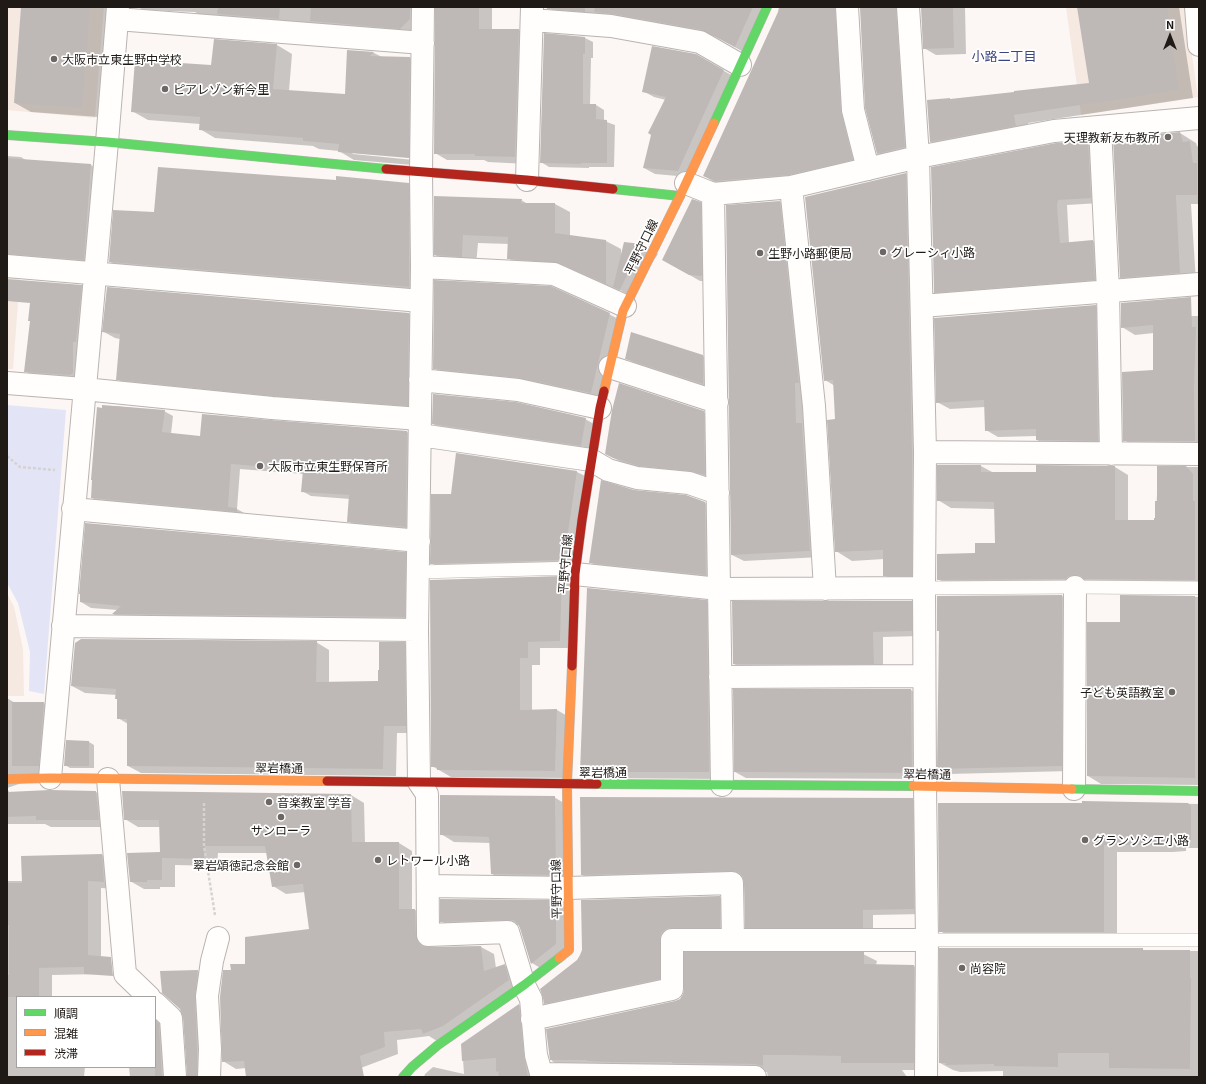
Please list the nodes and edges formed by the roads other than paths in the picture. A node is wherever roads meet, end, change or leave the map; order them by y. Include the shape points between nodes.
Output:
1 (423, 7) edge
2 (767, 7) edge
3 (847, 7) edge
4 (908, 7) edge
5 (1196, 7) edge
6 (117, 13) edge
7 (532, 13) edge
8 (423, 43) junction
9 (1199, 45) edge
10 (740, 65) junction
11 (1199, 118) edge
12 (1100, 127) junction
13 (7, 135) edge
14 (107, 142) junction
15 (918, 157) junction
16 (868, 169) junction
17 (420, 172) junction
18 (527, 180) junction
19 (791, 188) junction
20 (683, 189) junction
21 (713, 194) junction
22 (7, 266) edge
23 (422, 267) junction
24 (95, 275) junction
25 (1199, 284) edge
26 (1108, 291) junction
27 (421, 301) junction
28 (625, 306) junction
29 (922, 306) junction
30 (610, 367) junction
31 (420, 380) junction
32 (7, 383) edge
33 (84, 389) junction
34 (717, 402) junction
35 (600, 408) junction
36 (420, 427) junction
37 (925, 452) junction
38 (1111, 454) junction
39 (1199, 454) edge
40 (591, 460) junction
41 (718, 492) junction
42 (73, 510) junction
43 (418, 541) junction
44 (576, 571) junction
45 (418, 572) junction
46 (1075, 587) junction
47 (924, 588) junction
48 (1199, 588) edge
49 (719, 589) junction
50 (825, 589) junction
51 (63, 626) junction
52 (417, 630) junction
53 (924, 676) junction
54 (720, 677) junction
55 (50, 778) junction
56 (7, 779) edge
57 (108, 779) junction
58 (419, 782) junction
59 (566, 784) junction
60 (722, 785) junction
61 (925, 786) junction
62 (1074, 789) junction
63 (1199, 791) edge
64 (428, 886) junction
65 (568, 888) junction
66 (218, 938) road end
67 (733, 940) junction
68 (927, 940) junction
69 (1199, 940) edge
70 (524, 985) junction
71 (148, 996) edge
72 (156, 1004) edge
73 (532, 1019) junction
74 (542, 1075) edge
75 (174, 1077) edge
76 (209, 1077) edge
77 (403, 1077) edge
78 (755, 1077) edge
79 (926, 1077) edge

1 - 8 street
2 - 10 street, 平野守口線
3 - 16 street via 853,110
4 - 15 street
5 - 9 street
6 - 8 street
6 - 14 street
7 - 10 street via 700,42
7 - 18 street
8 - 17 street
10 - 20 street, 平野守口線
11 - 12 street
12 - 15 street via 1054,131
12 - 26 street
13 - 14 street
14 - 17 street
14 - 24 street
15 - 16 street
15 - 29 street
16 - 19 street
17 - 18 street
17 - 23 street
18 - 20 street
19 - 21 street
19 - 50 street via 814,406
20 - 21 street
20 - 28 street, 平野守口線
21 - 34 street
22 - 24 street
23 - 27 street
23 - 28 street via 554,274
24 - 27 street
24 - 33 street
25 - 26 street
26 - 29 street
26 - 38 street
27 - 31 street
28 - 30 street, 平野守口線
29 - 37 street
30 - 34 street
30 - 35 street, 平野守口線
31 - 35 street via 518,390
31 - 36 street
32 - 33 street
33 - 36 street via 272,408
33 - 42 street
34 - 41 street
35 - 40 street, 平野守口線
36 - 40 street
36 - 43 street
37 - 38 street
37 - 47 street
38 - 39 street
40 - 41 street via 608,470 637,478 689,483
40 - 44 street, 平野守口線
41 - 49 street
42 - 43 street
42 - 51 street
43 - 45 street
44 - 45 lane
44 - 49 street
44 - 59 street, 平野守口線
45 - 52 street
46 - 47 lane
46 - 48 lane
46 - 62 street
47 - 50 street
47 - 53 street
49 - 50 street
49 - 54 street
51 - 52 street
51 - 55 street
52 - 58 street
53 - 54 street
53 - 61 street
54 - 60 street
55 - 56 street, 翠岩橋通
55 - 57 street, 翠岩橋通
57 - 58 street, 翠岩橋通
57 - 71 street via 125,974
58 - 59 street, 翠岩橋通
58 - 64 street via 427,794
59 - 60 street, 翠岩橋通
59 - 65 street, 平野守口線
60 - 61 street, 翠岩橋通
61 - 62 street, 翠岩橋通
61 - 68 street
62 - 63 street, 翠岩橋通
64 - 65 street
64 - 70 street via 428,935 508,932
65 - 67 street via 732,884
65 - 70 street, 平野守口線 via 568,950
66 - 76 street via 207,996
67 - 68 street
67 - 73 street via 672,940 672,989
68 - 69 lane
68 - 79 street
70 - 73 street via 531,999
70 - 77 street, 平野守口線 via 438,1045
72 - 75 street via 171,1018
73 - 74 street via 536,1054
74 - 78 street

